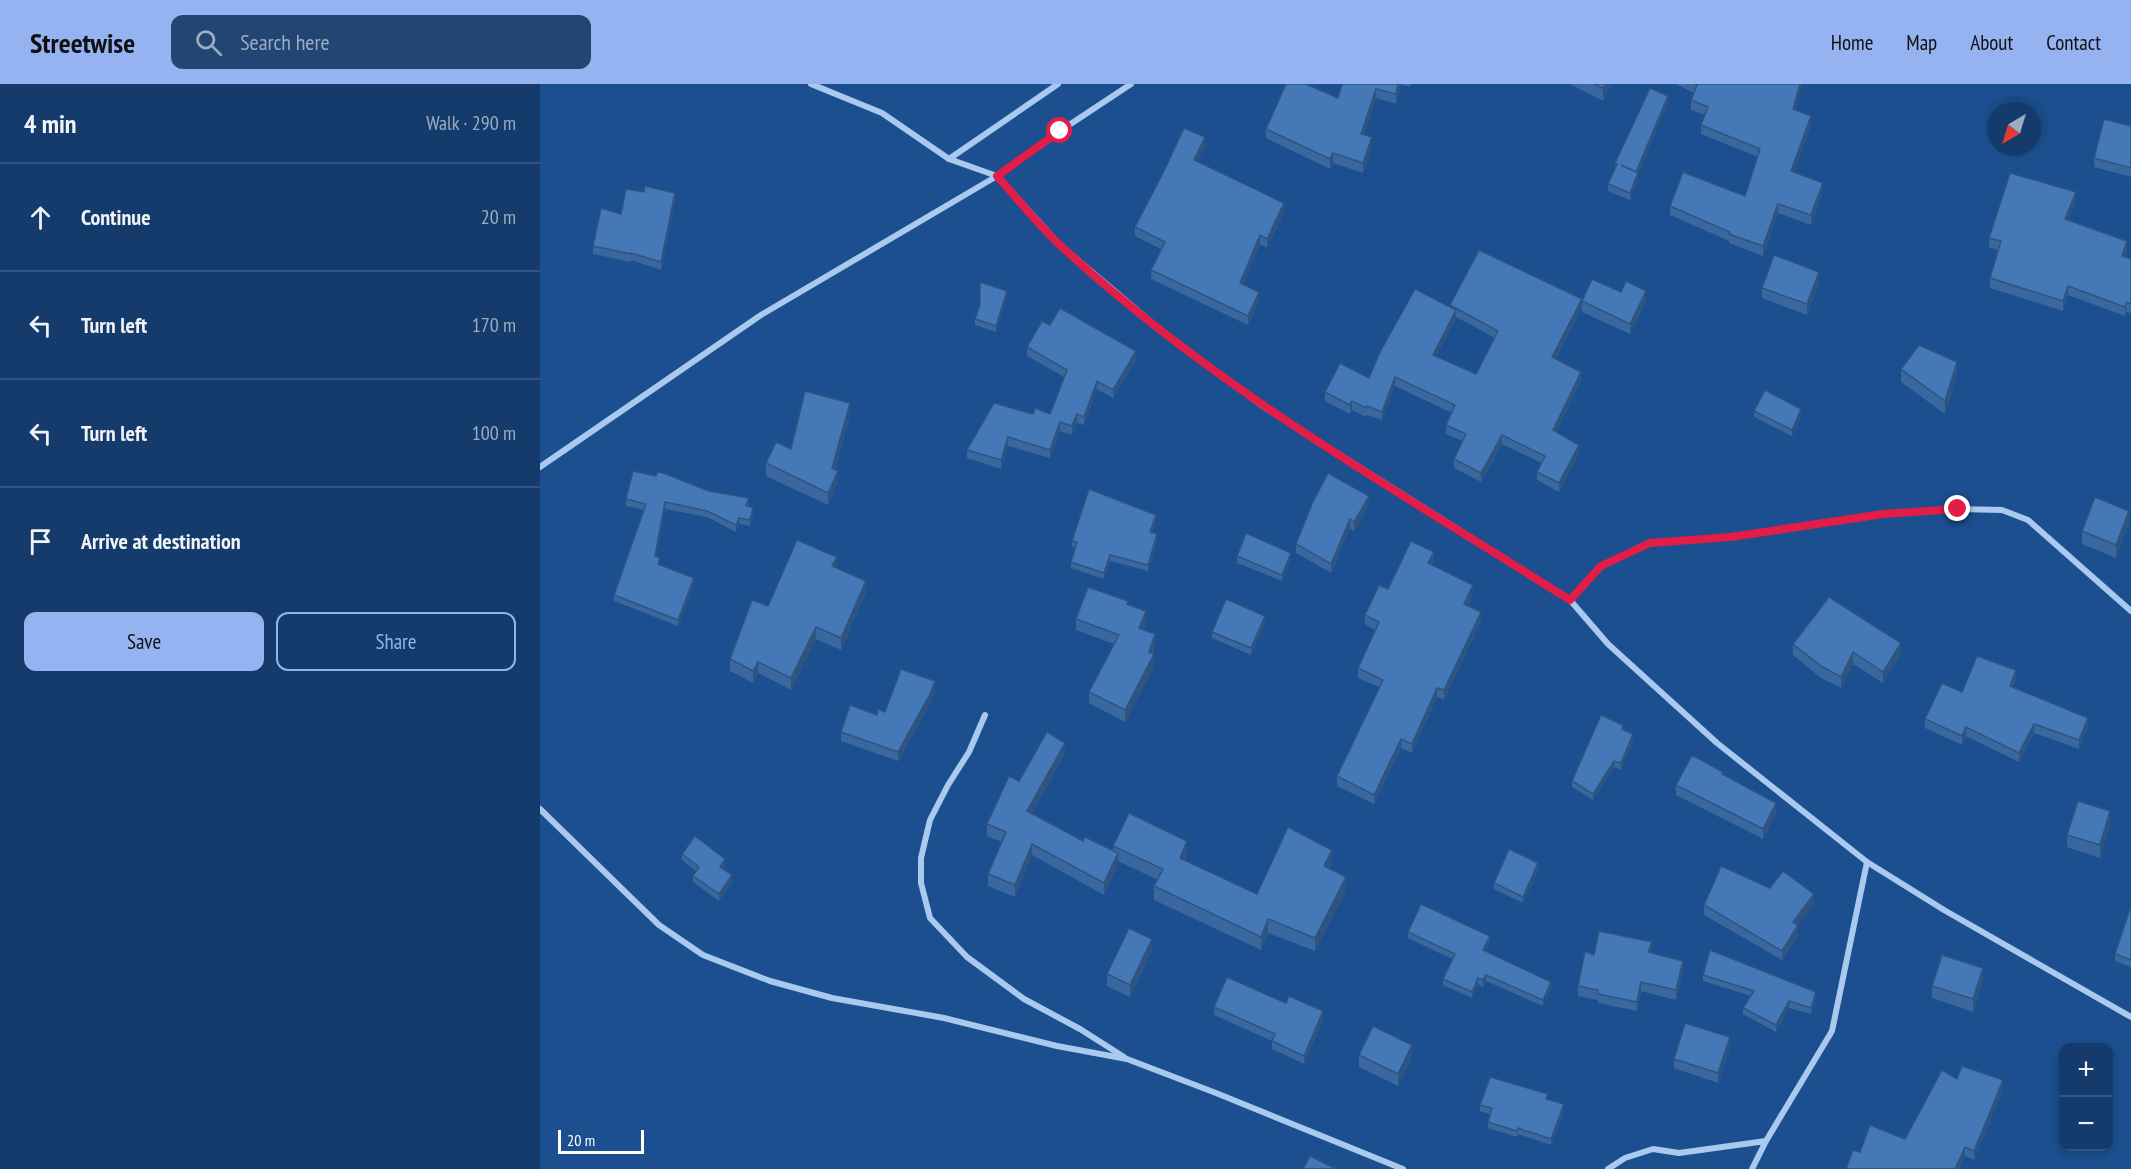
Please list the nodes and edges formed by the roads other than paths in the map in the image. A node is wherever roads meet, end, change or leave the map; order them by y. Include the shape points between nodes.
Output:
1 (812, 84) edge
2 (1058, 84) edge
3 (1131, 84) edge
4 (949, 159) junction
5 (997, 176) junction
6 (540, 468) edge
7 (1570, 600) junction
8 (2131, 611) edge
9 (985, 715) dead end
10 (540, 809) edge
11 (1867, 862) junction
12 (2131, 1017) edge
13 (1127, 1059) junction
14 (1766, 1142) junction
15 (1403, 1169) edge
16 (1608, 1169) edge
17 (1752, 1169) edge

1 - 4 street via 882,113
2 - 4 street
3 - 5 street
4 - 5 street
5 - 6 street via 761,315
5 - 7 street via 1060,245 1163,332 1264,406
7 - 8 street via 1601,566 1650,543 1731,537 1883,514 1958,509 2002,510 2028,520
7 - 11 street via 1608,644 1717,743
9 - 13 street via 930,820 921,858 921,883 930,918 967,957 1024,999
10 - 13 street via 658,925 703,955 770,981 831,998 944,1018
11 - 12 street
11 - 14 street via 1832,1030
13 - 15 street
14 - 16 street via 1679,1153 1653,1149 1625,1158
14 - 17 street

